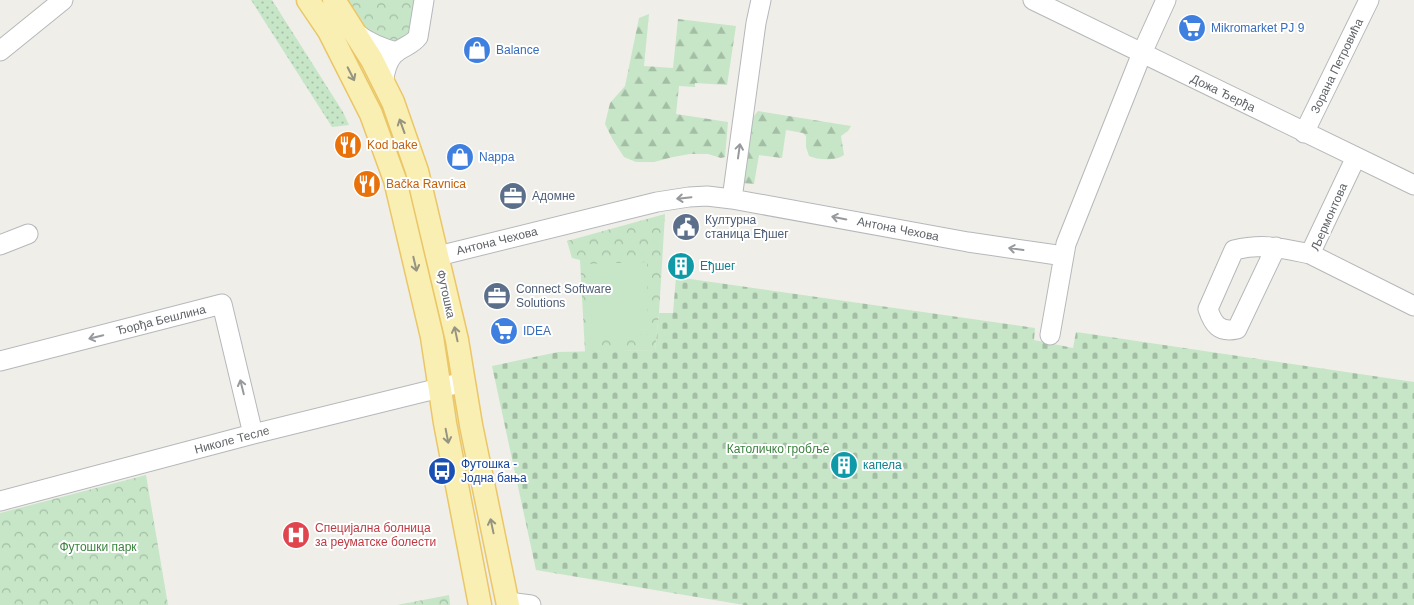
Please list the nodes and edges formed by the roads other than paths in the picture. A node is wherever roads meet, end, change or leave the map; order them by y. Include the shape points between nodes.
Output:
1 (63, 0) edge
2 (308, 0) edge
3 (334, 0) edge
4 (424, 0) edge
5 (762, 0) edge
6 (1032, 0) edge
7 (1166, 0) edge
8 (1369, 0) edge
9 (356, 33) junction
10 (0, 51) edge
11 (396, 52) junction
12 (1142, 52) junction
13 (384, 86) junction
14 (1304, 133) junction
15 (1356, 157) junction
16 (1414, 185) edge
17 (732, 199) junction
18 (28, 234) dead end
19 (0, 245) edge
20 (1276, 247) junction
21 (1310, 254) junction
22 (438, 256) junction
23 (1064, 256) junction
24 (1414, 306) edge
25 (1050, 335) dead end
26 (0, 362) edge
27 (464, 382) junction
28 (440, 388) junction
29 (253, 434) junction
30 (0, 501) edge
31 (508, 603) edge
32 (480, 605) edge
33 (531, 605) edge

1 - 10 street
2 -> 28 main road, Футошка via 350,71 385,149 430,327
3 - 9 main road, Футошка
4 - 11 street via 418,38
17 -> 5 street via 756,23
6 - 12 street, Дожа Ђерђа
7 - 12 street
8 - 14 street, Зорана Петровића
9 - 11 street via 376,46
9 - 13 main road, Футошка
11 - 13 street via 385,72
12 - 14 street, Дожа Ђерђа
12 - 23 street
22 -> 13 main road, Футошка via 418,171
14 - 15 street, Дожа Ђерђа
15 - 16 street, Дожа Ђерђа
15 - 21 street, Љермонтова
17 -> 22 street, Антона Чехова via 707,196 674,199
23 -> 17 street, Антона Чехова
18 - 19 street
20 - 20 street via 1253,246 1234,250 1208,309 1212,322 1221,328 1237,329
20 - 21 street
21 - 24 street, Љермонтова
27 -> 22 main road, Футошка
23 - 25 street
29 -> 26 street, Ђорђа Бешлина via 222,304
27 - 28 street, Николе Тесле
31 -> 27 main road, Футошка
28 - 29 street, Николе Тесле
28 -> 32 main road, Футошка
29 - 30 street, Николе Тесле
31 - 33 street

